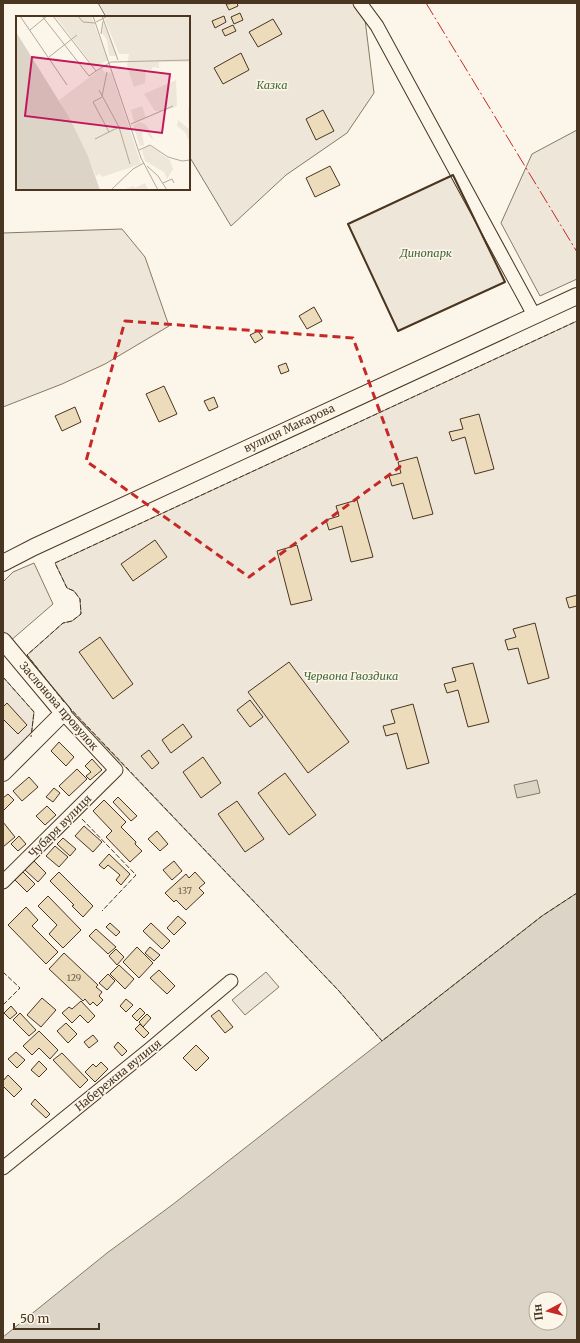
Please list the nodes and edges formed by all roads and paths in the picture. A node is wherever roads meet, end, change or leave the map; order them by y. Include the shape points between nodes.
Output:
1 (360, 3) edge
2 (577, 296) edge
3 (534, 315) junction
4 (9, 560) edge
5 (3, 574) edge
6 (3, 642) edge
7 (63, 713) junction
8 (116, 770) joint
9 (3, 773) edge
10 (3, 882) edge
11 (231, 981) dead end
12 (3, 1168) edge

1 - 3 street via 380,33
2 - 3 main road, вулиця Макарова
3 - 4 main road, вулиця Макарова
4 - 5 main road
6 - 7 main road, Заслонова провулок
7 - 8 street, Заслонова провулок
7 - 9 main road
8 - 10 street, Чубаря вулиця
11 - 12 street, Набережна вулиця

